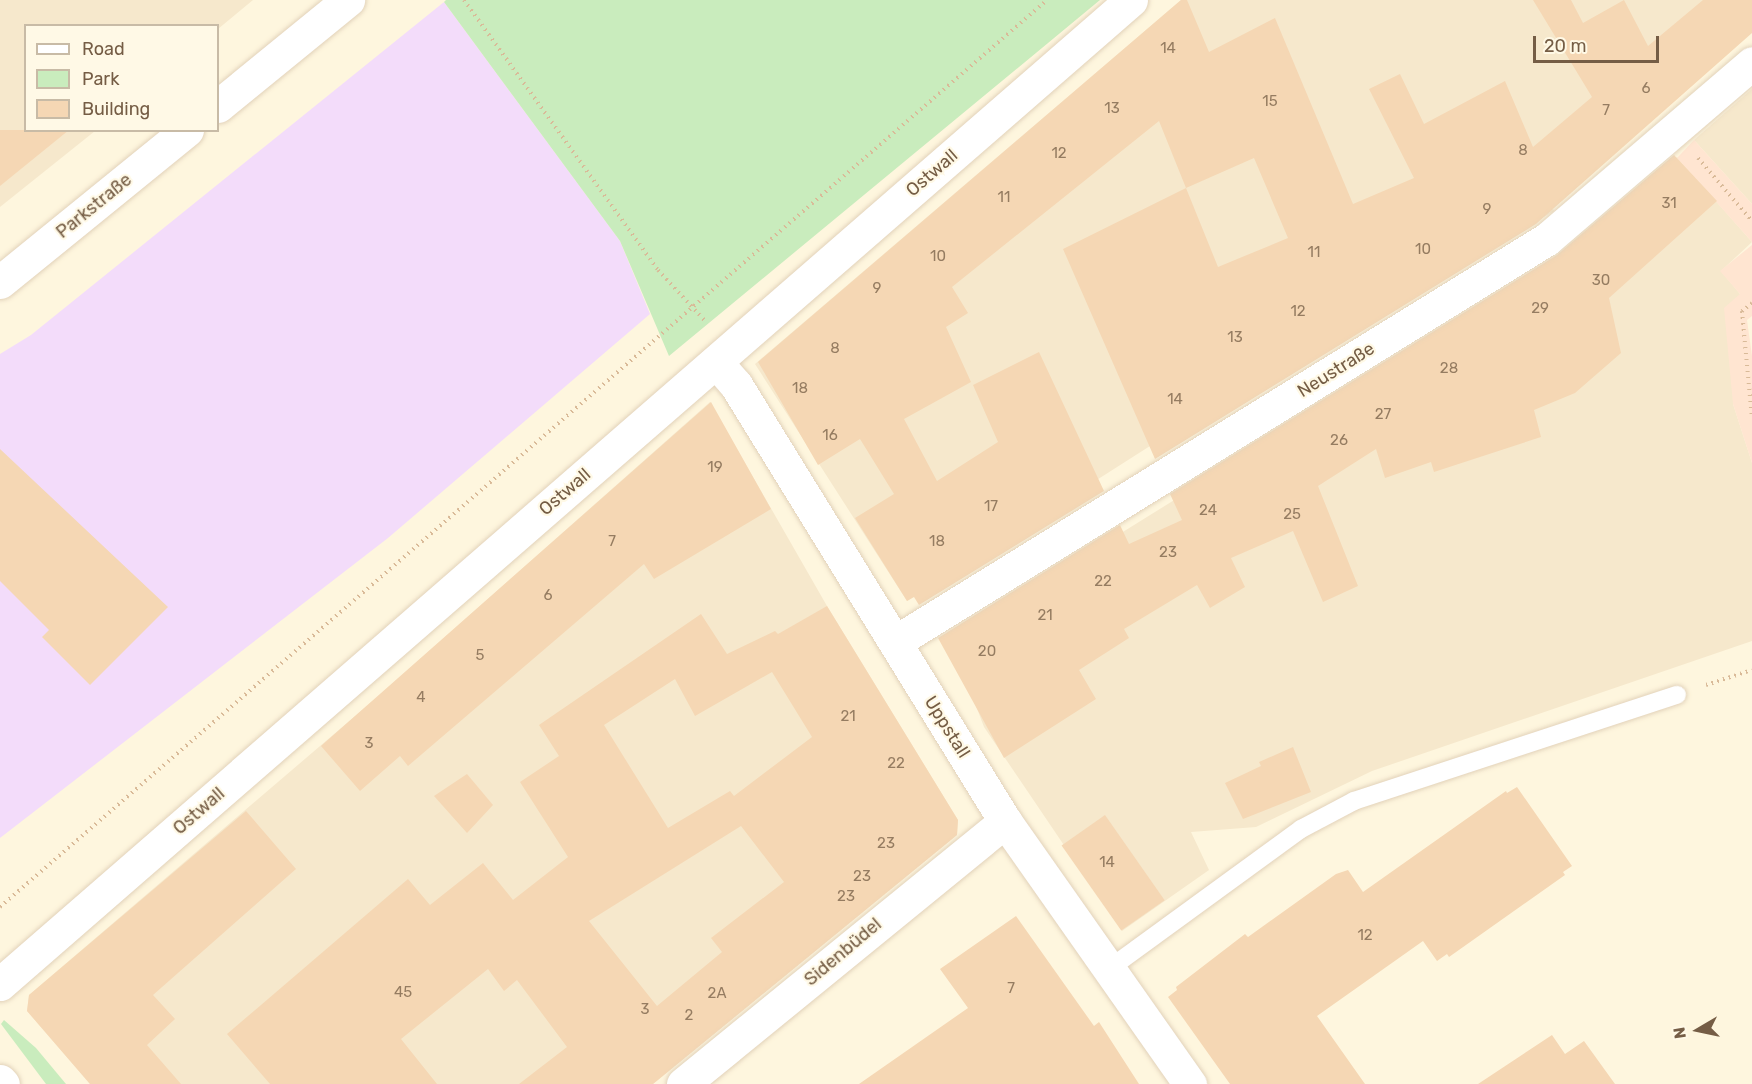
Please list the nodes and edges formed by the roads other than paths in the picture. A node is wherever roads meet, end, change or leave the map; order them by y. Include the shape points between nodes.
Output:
1 (348, 0) edge
2 (1131, 0) edge
3 (1752, 63) edge
4 (219, 105) edge
5 (185, 132) edge
6 (0, 282) edge
7 (716, 362) junction
8 (895, 642) junction
9 (1677, 695) road end
10 (1005, 821) junction
11 (1109, 969) junction
12 (0, 984) edge
13 (682, 1084) edge
14 (1190, 1084) edge

1 - 4 street
2 - 7 street, Ostwall
3 - 8 street, Neustraße via 1547,239
5 - 6 street, Parkstraße
7 - 8 street, Uppstall via 736,385
7 - 12 street, Ostwall
8 - 10 street, Uppstall
9 - 11 lane via 1354,801 1301,829
10 - 11 street, Uppstall
10 - 13 street, Sidenbüdel
11 - 14 street, Uppstall

